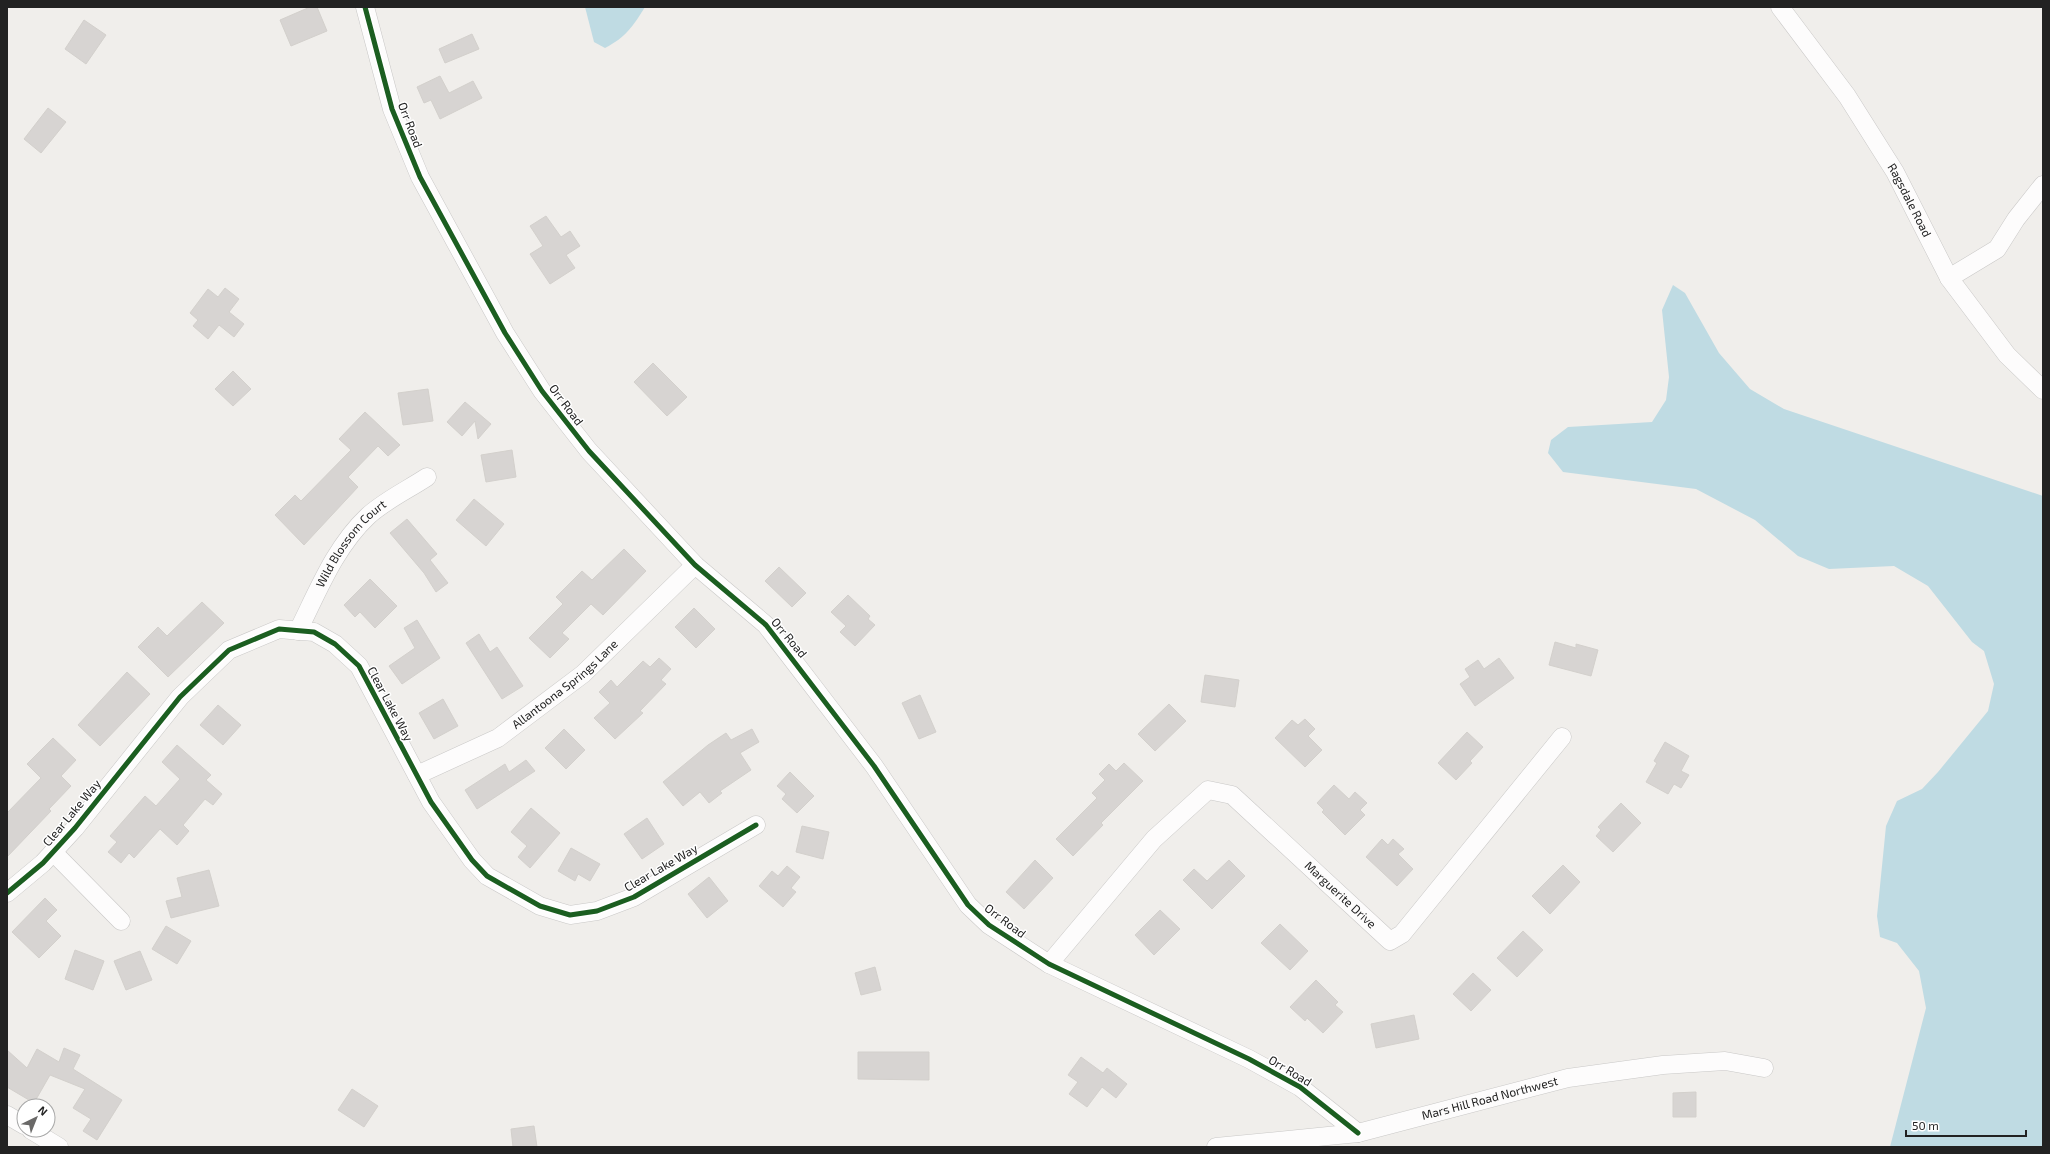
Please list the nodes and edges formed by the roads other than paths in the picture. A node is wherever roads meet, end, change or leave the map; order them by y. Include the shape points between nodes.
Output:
1 (365, 7) edge
2 (1780, 7) edge
3 (2043, 185) edge
4 (1949, 278) junction
5 (2043, 390) edge
6 (427, 477) dead end
7 (695, 565) junction
8 (298, 631) junction
9 (1562, 737) dead end
10 (417, 775) junction
11 (756, 825) dead end
12 (53, 852) junction
13 (7, 893) edge
14 (121, 921) dead end
15 (1049, 964) junction
16 (1764, 1068) dead end
17 (7, 1115) edge
18 (16, 1120) edge
19 (1358, 1133) junction
20 (45, 1138) edge
21 (59, 1147) edge
22 (1216, 1147) edge

1 - 7 street, Orr Road via 392,109 420,178 506,333 542,391 589,451
2 - 4 street, Ragsdale Road via 1847,96 1895,172
3 - 4 street via 2016,219 1997,249
4 - 5 street, Ragsdale Road via 2007,355
6 - 8 street, Wild Blossom Court via 369,515 348,538 331,563
7 - 10 street, Allantoona Springs Lane via 583,674 498,738
7 - 15 street, Orr Road via 766,625 874,766 968,904 989,925
8 - 10 street, Clear Lake Way via 314,632 335,644 359,666
8 - 12 street, Clear Lake Way via 279,629 229,650 180,697
9 - 15 street, Marguerite Drive via 1402,934 1390,941 1232,795 1208,790 1154,839
10 - 11 street, Clear Lake Way via 431,802 472,860 487,876 540,906 570,915 597,911 634,896
12 - 13 street, Clear Lake Way
12 - 14 street
15 - 19 street, Orr Road via 1300,1086
16 - 19 street, Mars Hill Road Northwest via 1725,1061 1663,1065 1568,1078
17 - 18 street
19 - 22 street, Mars Hill Road Northwest
20 - 21 street

